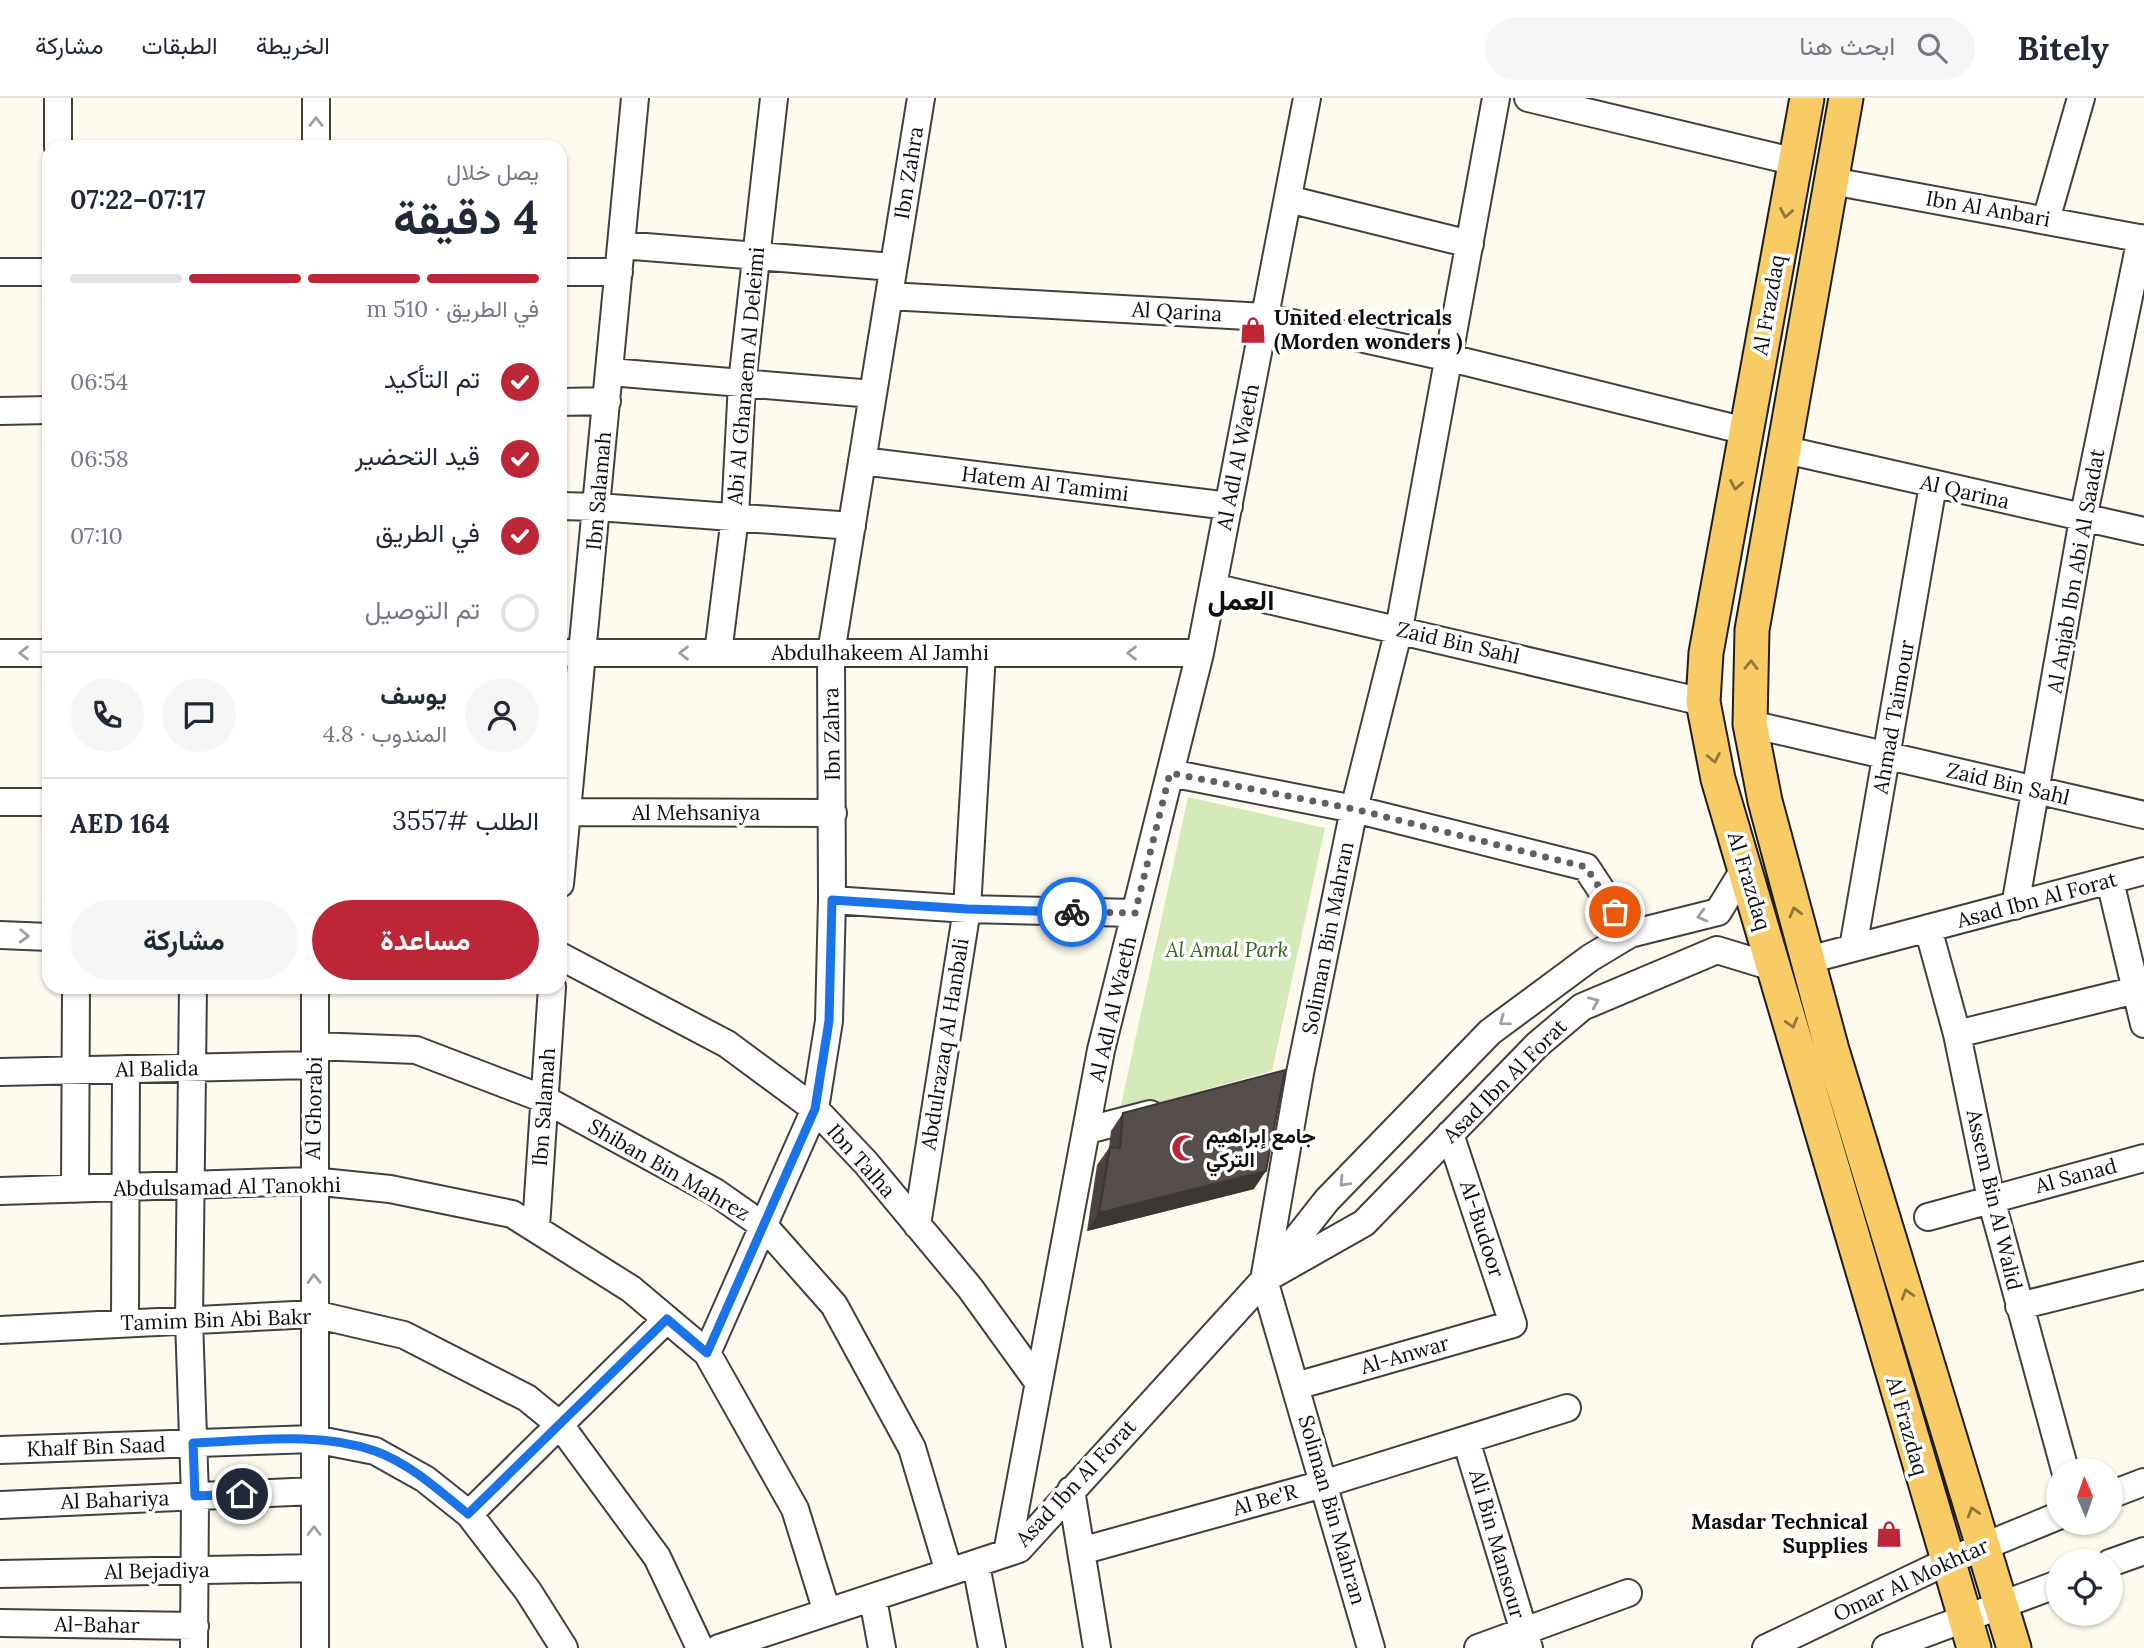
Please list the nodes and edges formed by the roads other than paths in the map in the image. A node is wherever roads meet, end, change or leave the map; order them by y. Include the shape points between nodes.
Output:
1 (58, 98) edge
2 (316, 98) edge
3 (635, 98) edge
4 (774, 98) edge
5 (921, 98) edge
6 (1307, 98) edge
7 (1496, 98) edge
8 (1528, 98) edge
9 (1807, 98) edge
10 (1846, 98) edge
11 (2081, 98) edge
12 (58, 140) edge
13 (316, 140) edge
14 (1796, 162) junction
15 (1832, 181) junction
16 (1288, 199) junction
17 (2046, 220) junction
18 (2143, 238) edge
19 (1470, 244) junction
20 (621, 245) junction
21 (756, 256) junction
22 (894, 267) junction
23 (0, 272) edge
24 (42, 272) edge
25 (567, 272) edge
26 (619, 272) junction
27 (889, 296) junction
28 (1265, 317) junction
29 (1450, 358) junction
30 (610, 372) junction
31 (742, 383) junction
32 (873, 394) junction
33 (607, 401) junction
34 (567, 402) edge
35 (42, 410) edge
36 (0, 411) edge
37 (1746, 431) junction
38 (1786, 450) junction
39 (862, 461) junction
40 (1933, 485) junction
41 (567, 506) edge
42 (597, 506) junction
43 (1229, 506) junction
44 (735, 517) junction
45 (2083, 519) junction
46 (852, 526) junction
47 (2144, 531) edge
48 (1213, 587) junction
49 (1399, 629) junction
50 (0, 653) edge
51 (42, 653) edge
52 (572, 653) edge
53 (718, 653) junction
54 (831, 653) junction
55 (982, 653) junction
56 (1200, 653) junction
57 (1703, 702) junction
58 (1750, 724) junction
59 (567, 741) edge
60 (1888, 756) junction
61 (1170, 773) junction
62 (2036, 790) junction
63 (0, 802) edge
64 (42, 802) edge
65 (1354, 809) junction
66 (567, 812) edge
67 (833, 813) junction
68 (2144, 815) edge
69 (1745, 868) junction
70 (2144, 872) edge
71 (2110, 881) junction
72 (832, 900) junction
73 (2015, 906) junction
74 (967, 909) junction
75 (1135, 913) junction
76 (1928, 928) junction
77 (1630, 934) junction
78 (0, 935) edge
79 (42, 937) edge
80 (1853, 948) junction
81 (567, 960) edge
82 (1808, 960) junction
83 (1776, 968) junction
84 (2136, 990) junction
85 (76, 994) edge
86 (193, 994) edge
87 (315, 994) edge
88 (552, 994) edge
89 (2144, 1024) edge
90 (1957, 1034) junction
91 (315, 1056) junction
92 (192, 1068) junction
93 (126, 1069) junction
94 (76, 1070) junction
95 (0, 1072) edge
96 (1300, 1073) junction
97 (1274, 1080) edge
98 (544, 1099) junction
99 (1181, 1105) edge
100 (815, 1109) junction
101 (1088, 1130) junction
102 (1450, 1134) junction
103 (2144, 1158) edge
104 (313, 1181) junction
105 (125, 1187) junction
106 (190, 1187) junction
107 (75, 1189) junction
108 (0, 1191) edge
109 (1991, 1199) junction
110 (1928, 1217) dead end
111 (917, 1225) junction
112 (536, 1227) junction
113 (765, 1227) junction
114 (2144, 1275) edge
115 (1264, 1280) junction
116 (2019, 1306) junction
117 (314, 1314) junction
118 (667, 1319) junction
119 (189, 1320) junction
120 (125, 1323) junction
121 (1513, 1324) joint
122 (0, 1330) edge
123 (707, 1353) junction
124 (1038, 1382) junction
125 (1296, 1386) junction
126 (1567, 1408) dead end
127 (560, 1425) junction
128 (314, 1439) junction
129 (1466, 1440) junction
130 (193, 1443) junction
131 (0, 1450) edge
132 (2062, 1458) edge
133 (2144, 1482) edge
134 (1323, 1483) junction
135 (1071, 1490) junction
136 (2123, 1490) edge
137 (314, 1491) junction
138 (195, 1496) junction
139 (0, 1505) edge
140 (468, 1514) junction
141 (2046, 1521) edge
142 (1984, 1546) junction
143 (2144, 1550) edge
144 (1081, 1551) junction
145 (1007, 1553) junction
146 (2123, 1558) edge
147 (1946, 1562) junction
148 (976, 1565) junction
149 (314, 1568) junction
150 (195, 1570) junction
151 (949, 1572) junction
152 (0, 1574) edge
153 (2046, 1589) edge
154 (1628, 1593) dead end
155 (873, 1599) junction
156 (2001, 1606) junction
157 (827, 1612) junction
158 (1963, 1617) junction
159 (0, 1623) edge
160 (194, 1637) edge
161 (777, 1639) edge
162 (1525, 1640) edge
163 (1896, 1646) edge
164 (315, 1648) edge
165 (564, 1648) edge
166 (700, 1648) edge
167 (719, 1648) edge
168 (882, 1648) edge
169 (992, 1648) edge
170 (1097, 1648) edge
171 (1371, 1648) edge
172 (1478, 1648) edge
173 (1766, 1648) edge
174 (1974, 1648) edge
175 (2014, 1648) edge

1 - 12 street
13 -> 2 street
3 - 20 street, Ibn Salamah
4 - 21 street, Abi Al Ghanaem Al Deleimi
5 - 22 street, Ibn Zahra
6 - 16 street, Al Adl Al Waeth
7 - 19 street, Soliman Bin Mahran
8 - 14 street
9 - 14 main road, Al Frazdaq
10 - 15 main road, Al Frazdaq
11 - 17 street
14 -> 37 main road, Al Frazdaq
15 - 17 street, Ibn Al Anbari
15 - 38 main road, Al Frazdaq
16 - 19 street
16 - 28 street, Al Adl Al Waeth
17 - 18 street, Ibn Al Anbari
18 - 45 street, Al Anjab Ibn Abi Al Saadat
19 - 29 street, Soliman Bin Mahran
20 - 21 street
20 - 26 street, Ibn Salamah
21 - 22 street
21 - 31 street, Abi Al Ghanaem Al Deleimi
22 - 27 street, Ibn Zahra
23 - 24 street
25 - 26 street
26 - 30 street, Ibn Salamah
27 - 28 street, Al Qarina
27 - 32 street, Ibn Zahra
28 - 29 street, Al Qarina
28 - 43 street, Al Adl Al Waeth
29 - 37 street, Al Qarina
29 - 49 street, Soliman Bin Mahran
30 - 31 street
30 - 33 street, Ibn Salamah
31 - 32 street
31 - 44 street, Abi Al Ghanaem Al Deleimi
32 - 39 street, Ibn Zahra
33 - 34 street
33 - 42 street, Ibn Salamah
35 - 36 street
37 -> 57 main road, Al Frazdaq via 1706,653
38 - 40 street, Al Qarina
58 -> 38 main road, Al Frazdaq via 1752,630
39 - 43 street, Hatem Al Tamimi
39 - 46 street, Ibn Zahra
40 - 45 street, Al Qarina
40 - 60 street, Ahmad Taimour
41 - 42 street
42 - 44 street
42 - 52 street, Ibn Salamah
43 - 48 street, Al Adl Al Waeth
44 - 46 street
44 - 53 street, Abi Al Ghanaem Al Deleimi
45 - 47 street, Al Qarina
45 - 62 street, Al Anjab Ibn Abi Al Saadat
46 - 54 street, Ibn Zahra
48 - 49 street, Zaid Bin Sahl
48 - 56 street, Al Adl Al Waeth
49 - 57 street, Zaid Bin Sahl
49 - 65 street, Soliman Bin Mahran
51 -> 50 street
53 -> 52 street, Abdulhakeem Al Jamhi
52 - 59 street, Ibn Salamah
53 - 54 street, Abdulhakeem Al Jamhi
54 - 55 street, Abdulhakeem Al Jamhi
54 - 67 street, Ibn Zahra
56 -> 55 street, Abdulhakeem Al Jamhi
55 - 74 street, Abdulrazaq Al Hanbali
56 - 61 street, Al Adl Al Waeth
57 -> 69 main road, Al Frazdaq via 1718,779
58 - 60 street, Zaid Bin Sahl
82 -> 58 main road, Al Frazdaq via 1765,801
60 - 62 street, Zaid Bin Sahl
60 - 80 street, Ahmad Taimour
61 - 65 street
61 - 75 street, Al Adl Al Waeth
62 - 68 street, Zaid Bin Sahl
62 - 73 street, Al Anjab Ibn Abi Al Saadat
63 - 64 street
65 - 77 street via 1586,867
65 - 96 street, Soliman Bin Mahran
66 - 67 street, Al Mehsaniya
67 - 72 street, Ibn Zahra
69 -> 77 street, Asad Ibn Al Forat via 1718,912
69 - 83 main road, Al Frazdaq
70 - 71 street, Asad Ibn Al Forat
71 - 73 street, Asad Ibn Al Forat
71 - 84 street
72 - 74 street
72 - 100 street, Ibn Zahra via 829,1021
73 - 76 street, Asad Ibn Al Forat
74 - 75 street
74 - 111 street, Abdulrazaq Al Hanbali
75 - 101 street, Al Adl Al Waeth via 1101,1050
76 - 80 street, Asad Ibn Al Forat
76 - 90 street, Assem Bin Al Walid
77 -> 115 street, Asad Ibn Al Forat via 1489,1032 1327,1200
78 -> 79 street
80 - 82 street, Asad Ibn Al Forat
81 - 100 street, Ibn Talha via 727,1044
142 -> 82 main road, Al Frazdaq
102 -> 83 street, Asad Ibn Al Forat via 1537,1045 1582,1007 1717,950
83 -> 147 main road, Al Frazdaq
84 - 89 street
84 - 90 street
85 - 94 street
86 - 92 street
87 - 91 street, Al Ghorabi
88 - 98 street, Ibn Salamah
90 - 109 street, Assem Bin Al Walid
91 - 92 street, Al Balida
91 - 98 street, Shiban Bin Mahrez via 416,1050
91 - 104 street, Al Ghorabi
92 - 93 street, Al Balida
92 - 106 street
93 - 94 street, Al Balida
93 - 105 street
94 - 95 street, Al Balida
94 - 107 street
96 - 97 street
96 - 115 street, Soliman Bin Mahran
98 - 112 street, Ibn Salamah
98 - 113 street, Shiban Bin Mahrez via 715,1192
99 - 101 street
100 - 111 street, Ibn Talha
100 - 113 street, Ibn Zahra
101 - 124 street, Al Adl Al Waeth
102 - 115 street, Asad Ibn Al Forat via 1364,1223
102 - 121 street, Al-Budoor
103 - 109 street, Al Sanad
104 - 106 street, Abdulsamad Al Tanokhi
104 - 112 street, Abdulsamad Al Tanokhi via 390,1189 512,1214
117 -> 104 street, Al Ghorabi
105 - 106 street, Abdulsamad Al Tanokhi
105 - 107 street, Abdulsamad Al Tanokhi
105 - 120 street
106 - 119 street
107 - 108 street, Abdulsamad Al Tanokhi
109 - 110 street, Al Sanad
109 - 116 street, Assem Bin Al Walid
111 - 124 street, Ibn Talha via 970,1288
112 - 118 street, Abdulsamad Al Tanokhi via 631,1289
113 - 123 street, Ibn Zahra
113 - 151 street, Shiban Bin Mahrez via 834,1305 912,1448
114 - 116 street
115 - 125 street, Soliman Bin Mahran
115 - 135 street, Asad Ibn Al Forat
116 - 132 street, Assem Bin Al Walid
117 - 119 street, Tamim Bin Abi Bakr
117 - 127 street, Tamim Bin Abi Bakr via 404,1335 515,1392
117 - 128 street, Al Ghorabi
118 - 123 street, Abdulsamad Al Tanokhi
118 - 127 street
119 - 120 street, Tamim Bin Abi Bakr
119 - 130 street
120 - 122 street, Tamim Bin Abi Bakr
121 - 125 street, Al-Anwar
123 - 157 street, Abdulsamad Al Tanokhi via 795,1508
124 - 145 street, Al Adl Al Waeth
125 - 134 street, Soliman Bin Mahran
126 - 129 street, Al Be'R
127 - 140 street
127 - 166 street, Tamim Bin Abi Bakr via 657,1557
128 - 130 street, Khalf Bin Saad
128 - 137 street, Al Ghorabi
128 - 140 street, Khalf Bin Saad via 375,1451 425,1479
129 - 134 street, Al Be'R
129 - 162 street, Ali Bin Mansour
130 - 131 street, Khalf Bin Saad
130 - 138 street
133 - 136 street
134 - 144 street, Al Be'R
134 - 171 street, Soliman Bin Mahran
135 - 144 street
135 - 145 street, Asad Ibn Al Forat via 1019,1549
137 - 138 street, Al Bahariya
149 -> 137 street, Al Ghorabi
138 - 139 street, Al Bahariya
138 - 150 street
140 - 165 street, Khalf Bin Saad via 528,1591
141 - 142 street, Omar Al Mokhtar
142 - 147 street, Omar Al Mokhtar
142 - 156 main road, Al Frazdaq
143 - 146 street
144 - 170 street
145 - 148 street, Asad Ibn Al Forat
147 - 158 main road, Al Frazdaq
147 - 173 street, Omar Al Mokhtar
148 - 151 street, Asad Ibn Al Forat
148 - 169 street
149 - 150 street, Al Bejadiya
149 - 164 street, Al Ghorabi
150 - 152 street, Al Bejadiya
150 - 160 street
151 - 155 street, Asad Ibn Al Forat
153 - 156 street
154 - 162 street
155 - 157 street, Asad Ibn Al Forat
155 - 168 street
156 - 158 street
156 - 175 main road, Al Frazdaq
157 - 161 street, Asad Ibn Al Forat
158 - 163 street
158 - 174 main road, Al Frazdaq
159 - 160 street, Al-Bahar
161 - 167 street, Asad Ibn Al Forat
162 - 172 street

